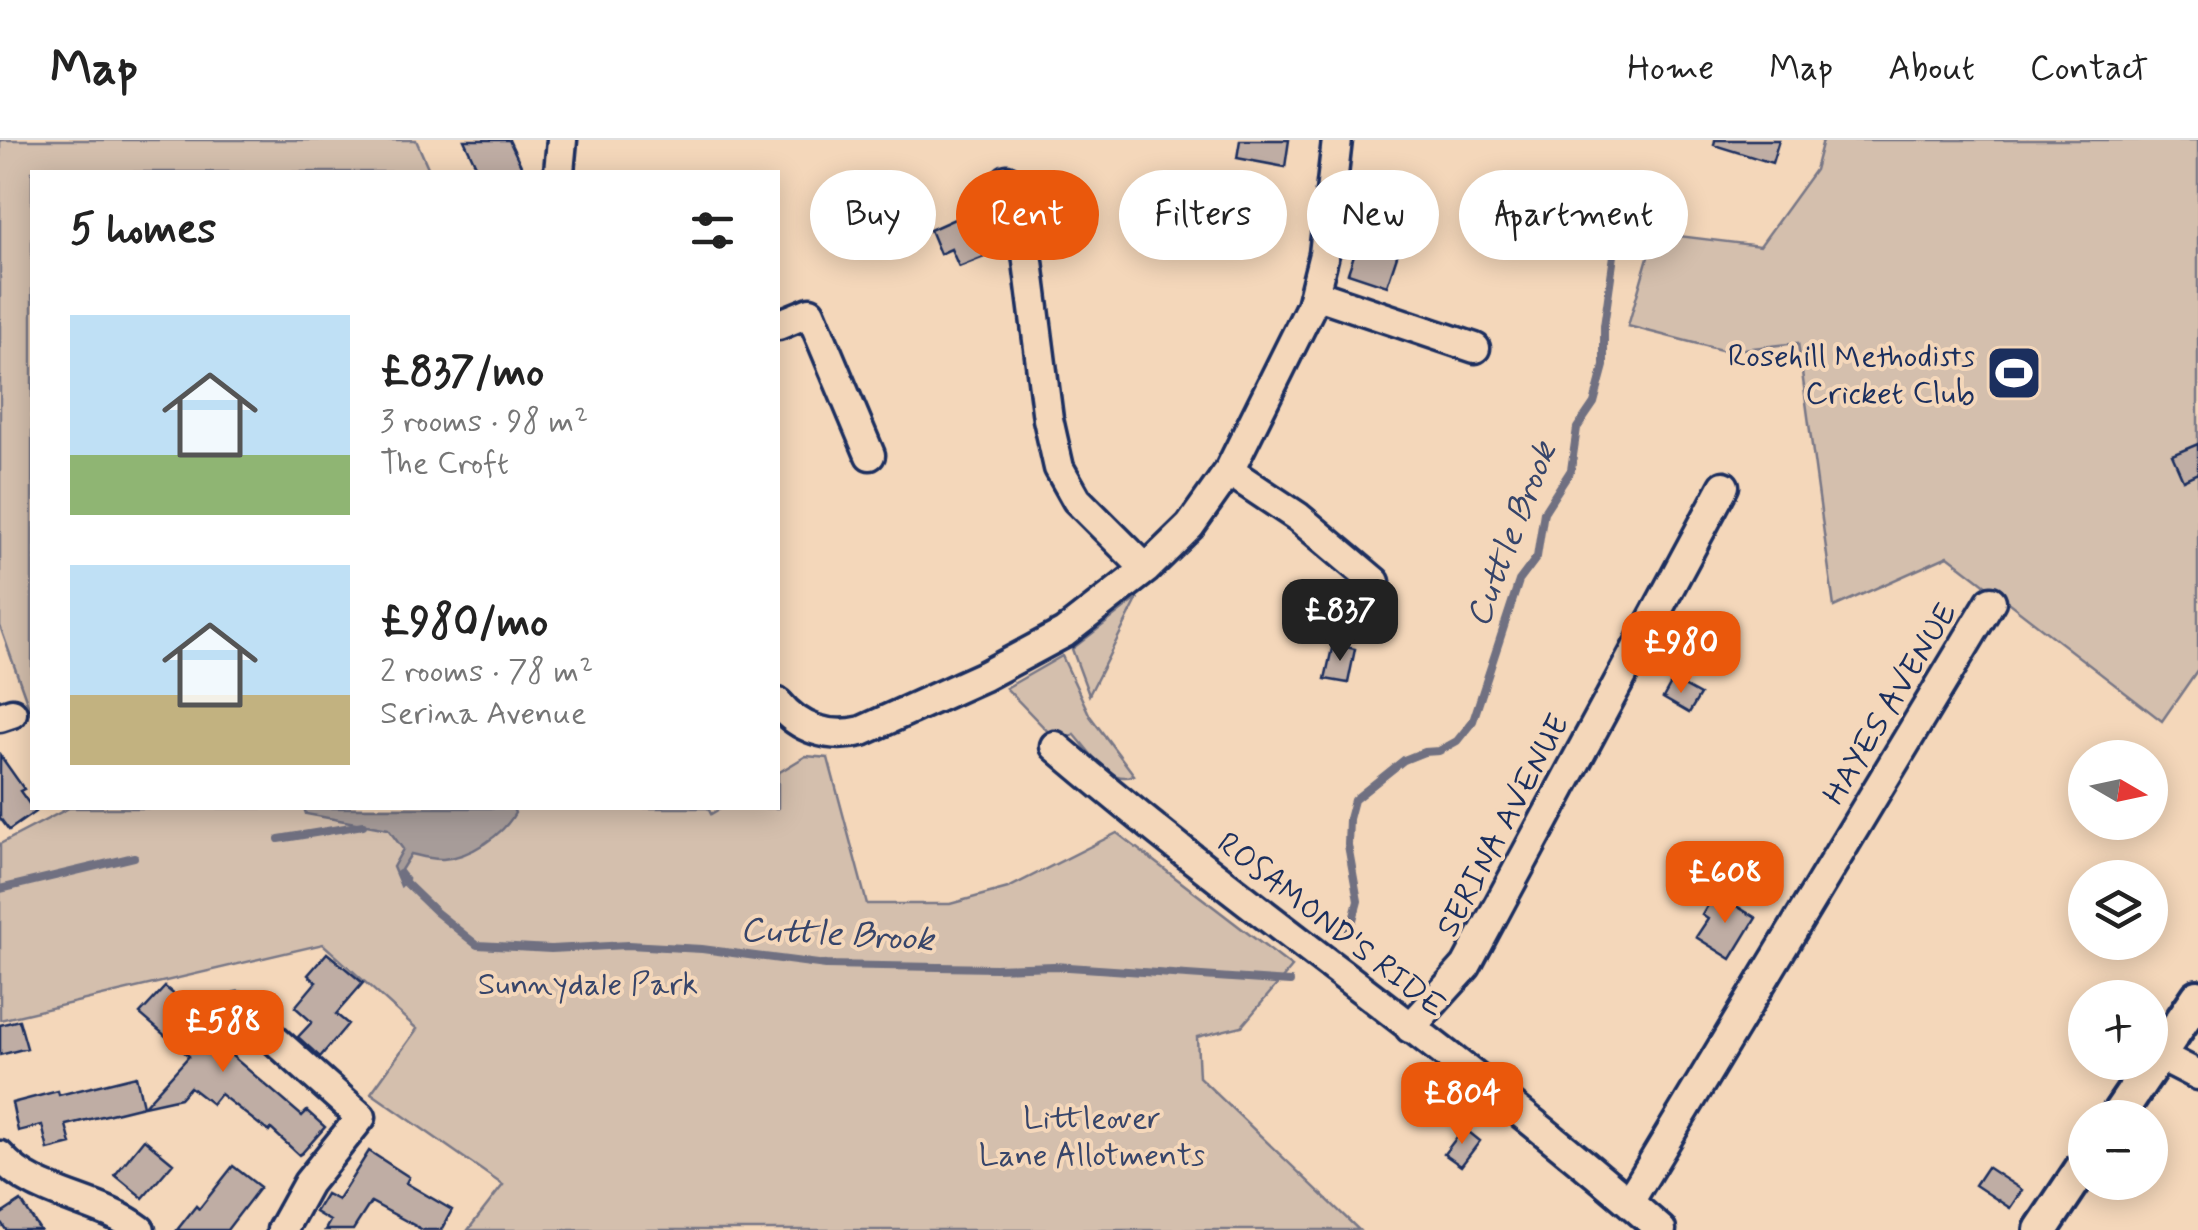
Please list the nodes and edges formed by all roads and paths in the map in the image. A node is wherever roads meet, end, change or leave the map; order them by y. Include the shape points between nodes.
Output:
1 (562, 140) edge
2 (1337, 140) edge
3 (559, 170) edge
4 (1028, 260) edge
5 (1314, 294) junction
6 (780, 324) edge
7 (1475, 348) dead end
8 (870, 454) dead end
9 (1229, 471) junction
10 (1724, 486) dead end
11 (1146, 568) junction
12 (1376, 582) dead end
13 (1992, 601) dead end
14 (780, 705) edge
15 (1055, 746) dead end
16 (2198, 996) edge
17 (239, 1008) dead end
18 (1410, 1028) junction
19 (2168, 1040) edge
20 (2168, 1060) edge
21 (2198, 1076) edge
22 (0, 1156) edge
23 (2068, 1190) edge
24 (1629, 1202) junction
25 (140, 1230) edge
26 (282, 1230) edge
27 (1661, 1230) edge
28 (2041, 1230) edge

1 - 3 street
2 - 5 street
4 - 11 street via 1059,468 1077,500
5 - 7 street
5 - 9 street
6 - 8 street via 810,312
9 - 11 street via 1190,526
9 - 12 street
10 - 18 street, SERINA AVENUE via 1466,966
11 - 14 street via 1064,633 862,731 818,731
13 - 24 street, HAYES AVENUE
15 - 18 street, ROSAMOND'S RIDE
16 - 19 street
17 - 26 street via 360,1117
18 - 24 street, ROSAMOND'S RIDE
20 - 21 street
22 - 25 street via 27,1177
23 - 28 street
24 - 27 street, ROSAMOND'S RIDE

